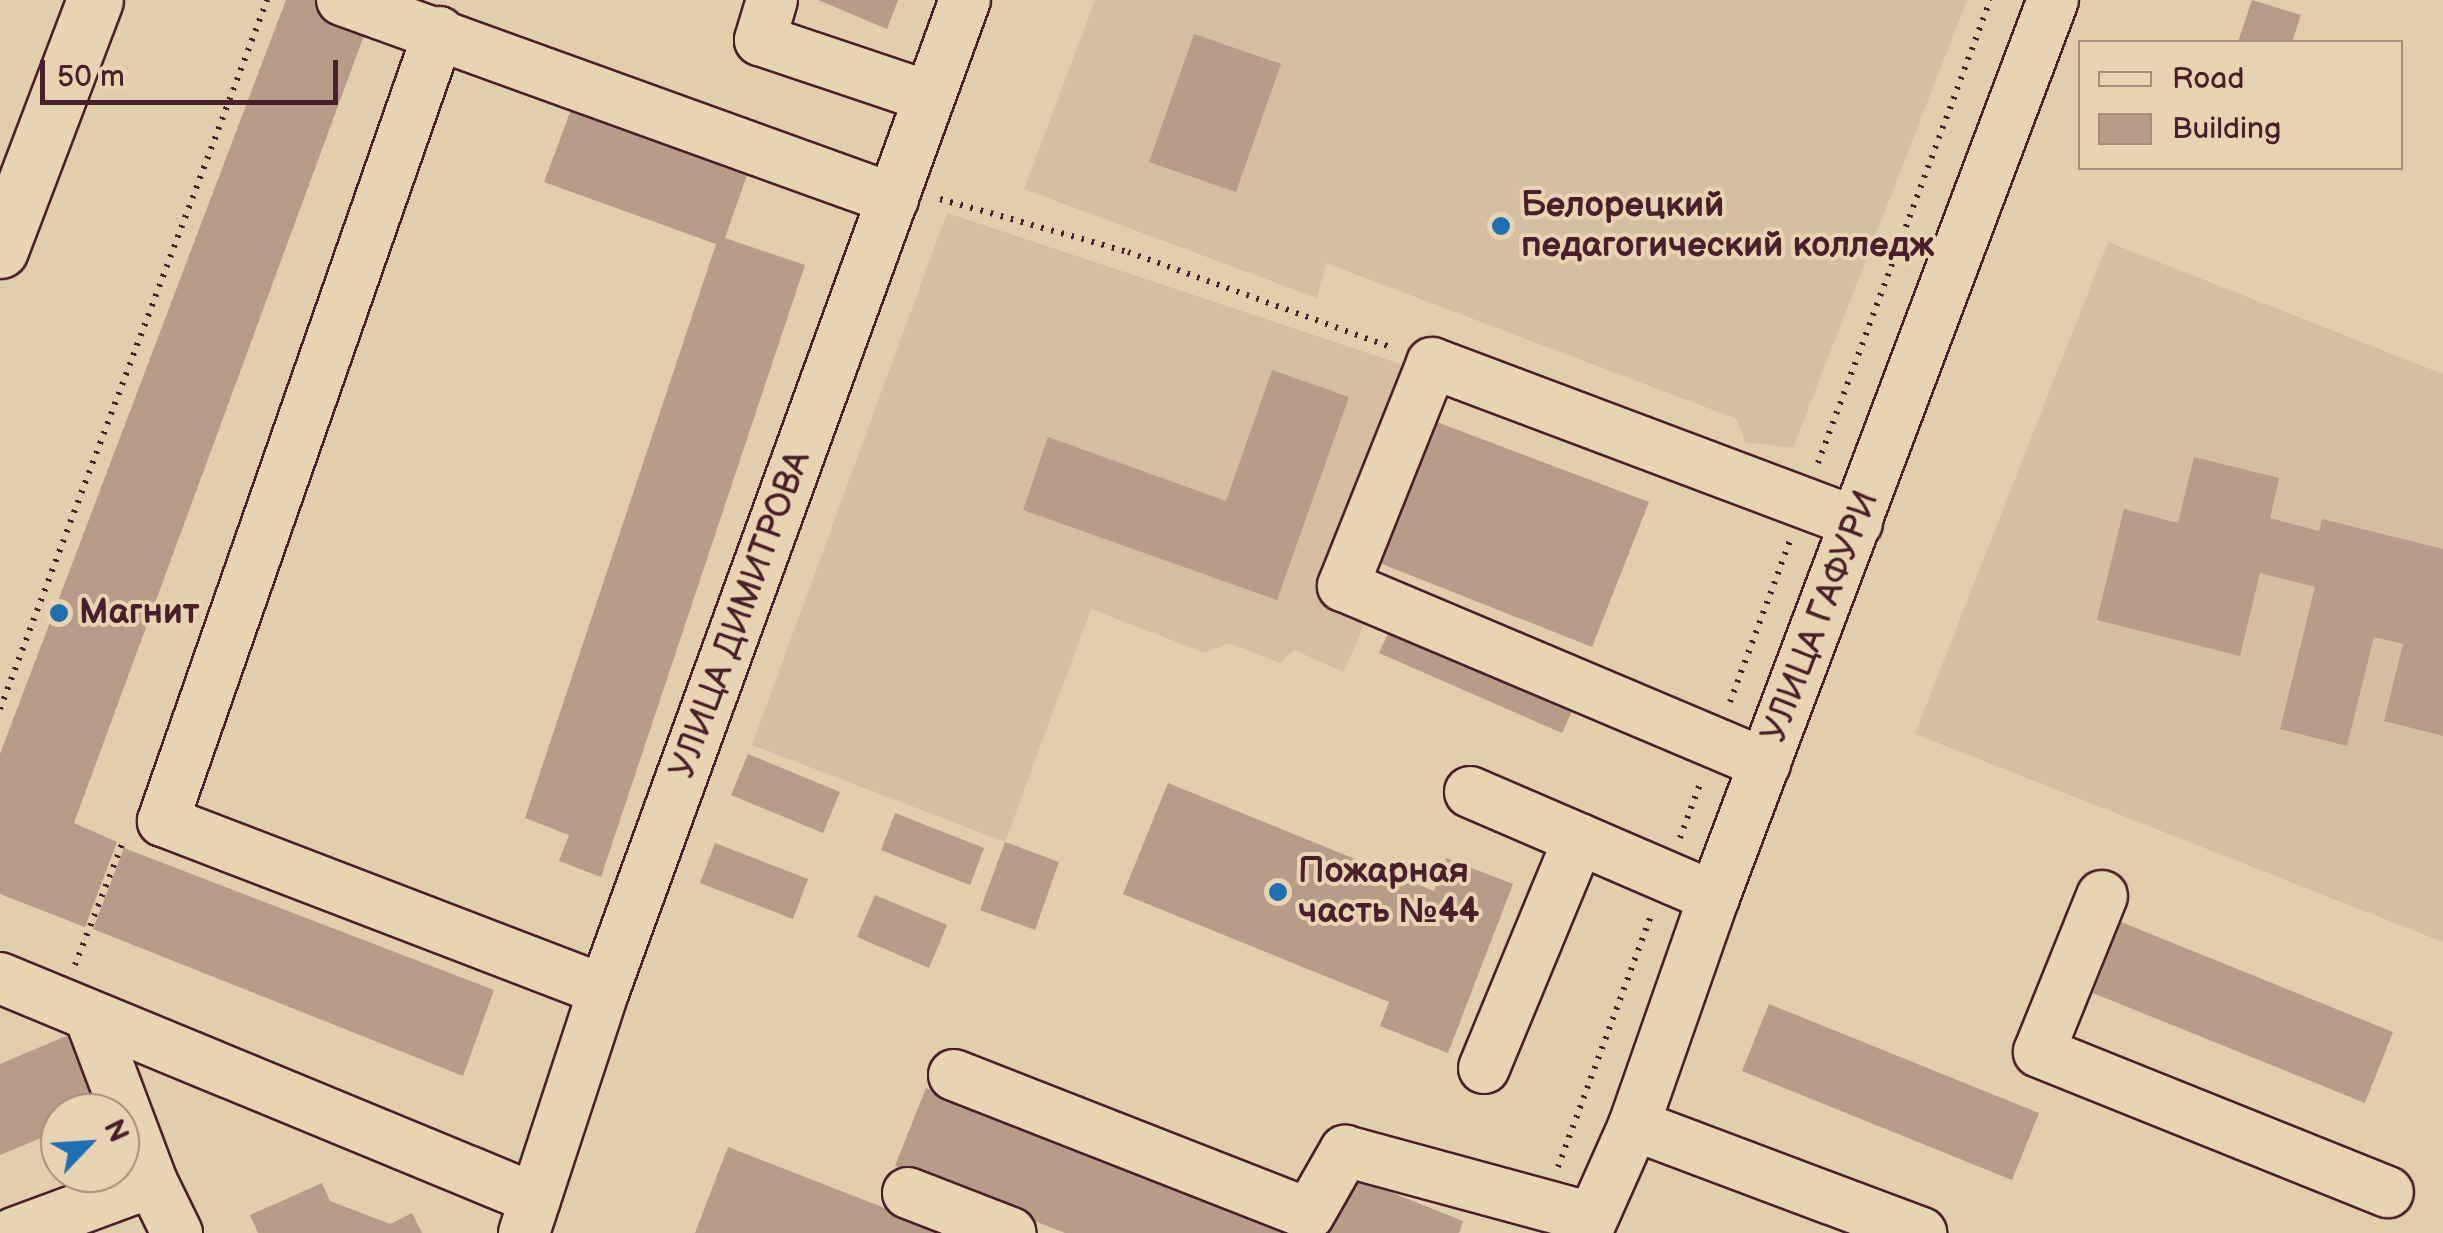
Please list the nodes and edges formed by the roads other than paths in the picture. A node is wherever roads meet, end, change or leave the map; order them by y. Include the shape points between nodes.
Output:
1 (95, 0) edge
2 (342, 0) edge
3 (772, 0) edge
4 (965, 0) edge
5 (2054, 0) edge
6 (440, 32) junction
7 (929, 97) junction
8 (893, 199) junction
9 (0, 250) edge
10 (1857, 523) junction
11 (1765, 764) junction
12 (1470, 792) dead end
13 (1579, 839) junction
14 (2102, 896) dead end
15 (1714, 897) junction
16 (0, 978) edge
17 (604, 990) junction
18 (75, 1010) junction
19 (1484, 1068) dead end
20 (954, 1075) dead end
21 (1634, 1125) junction
22 (152, 1182) junction
23 (2388, 1192) dead end
24 (908, 1193) dead end
25 (530, 1216) edge
26 (1589, 1225) edge
27 (14, 1233) edge
28 (177, 1233) edge
29 (1011, 1233) edge
30 (1921, 1233) edge

1 - 9 main road
2 - 6 street
3 - 7 street via 760,40
4 - 7 street, УЛИЦА ДИМИТРОВА
5 - 10 street, УЛИЦА ГАФУРИ
6 - 8 street
6 - 17 street via 163,821
7 - 8 street, УЛИЦА ДИМИТРОВА
8 - 17 street, УЛИЦА ДИМИТРОВА
10 - 11 street, УЛИЦА ГАФУРИ
10 - 11 street via 1432,363 1343,586
11 - 15 street, УЛИЦА ГАФУРИ
12 - 13 street
13 - 15 street
13 - 19 street
14 - 23 street via 2039,1052
15 - 21 street, УЛИЦА ГАФУРИ
16 - 18 street
17 - 25 street, УЛИЦА ДИМИТРОВА
18 - 22 street
18 - 25 street
20 - 26 street via 1309,1214 1344,1151 1544,1204
21 - 26 street, УЛИЦА ГАФУРИ
21 - 30 street
22 - 27 street
22 - 28 street
24 - 29 street

